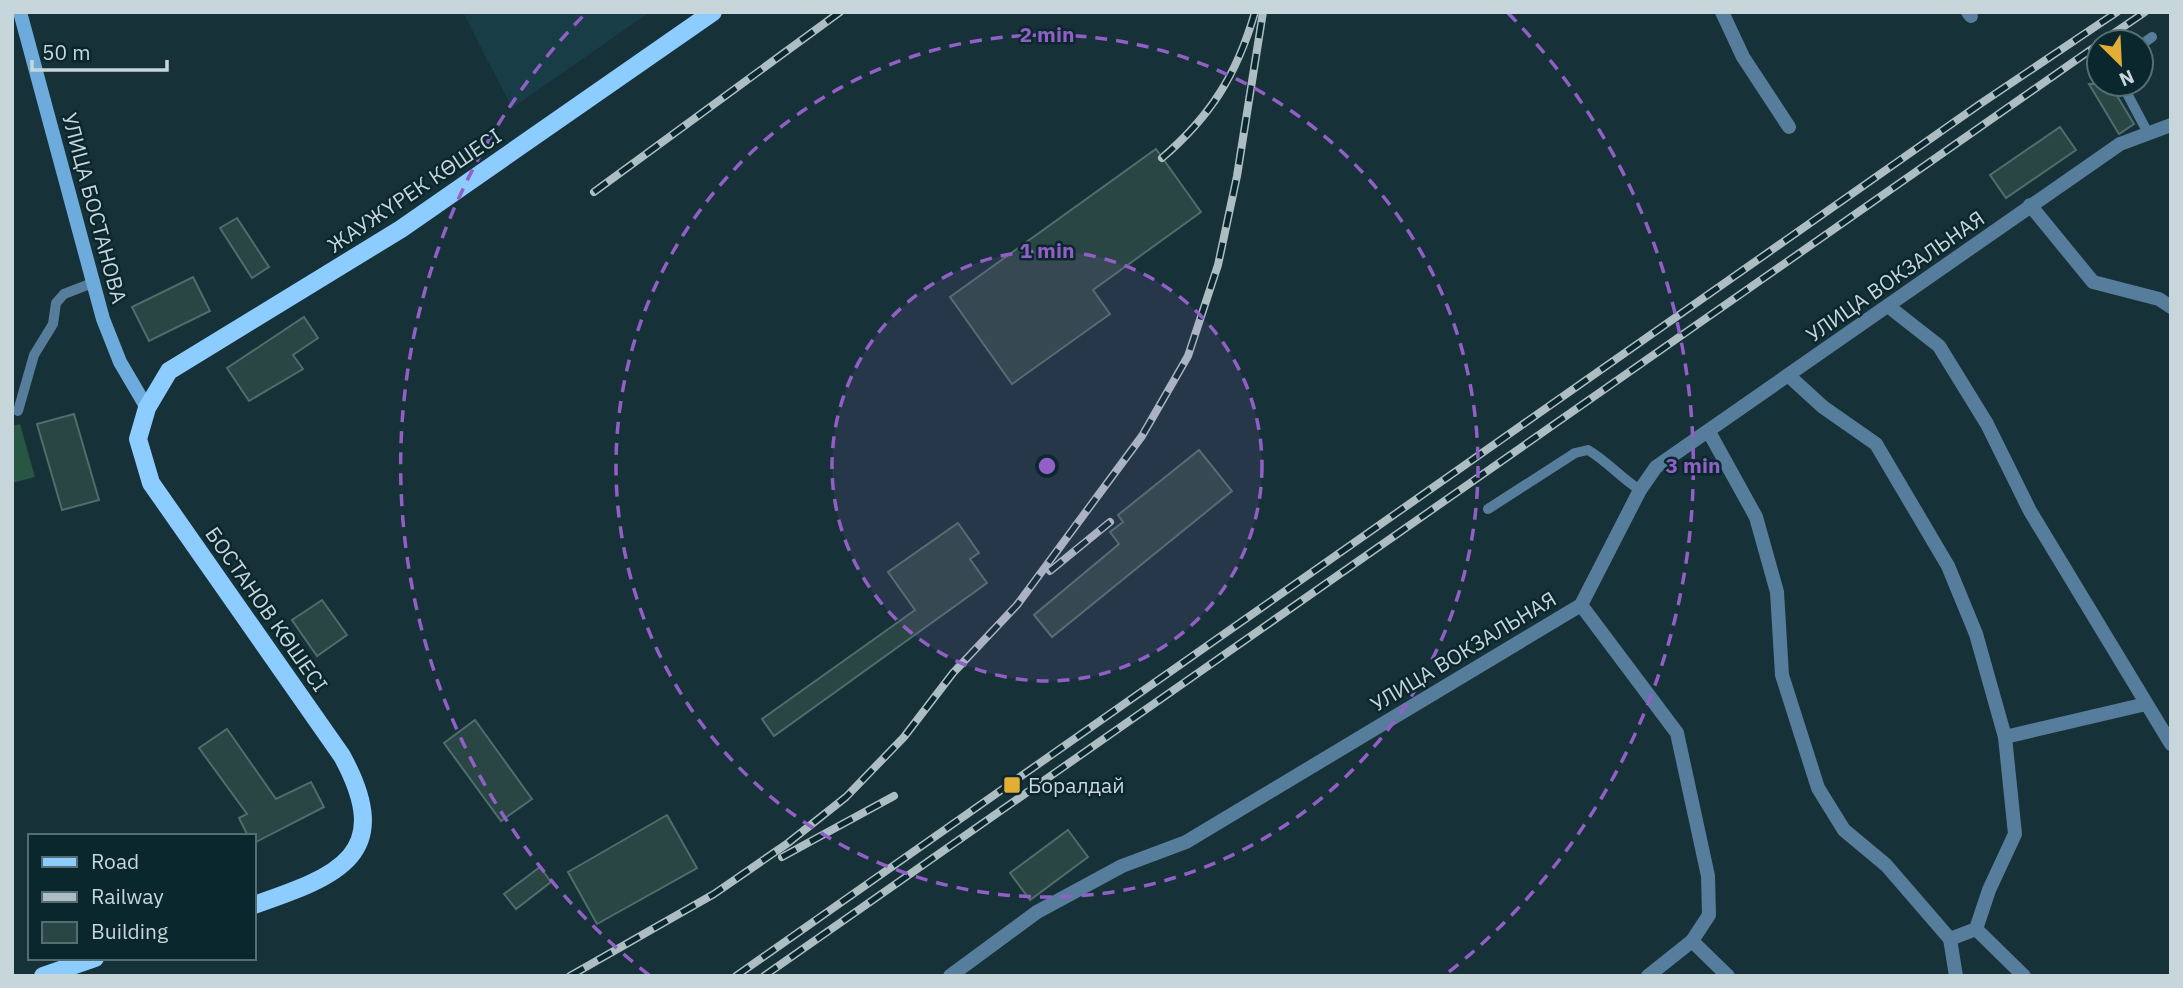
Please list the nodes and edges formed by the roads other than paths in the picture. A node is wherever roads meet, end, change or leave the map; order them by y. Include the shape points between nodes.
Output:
1 (20, 12) edge
2 (713, 12) edge
3 (1722, 12) edge
4 (2129, 98) edge
5 (2171, 125) edge
6 (1789, 127) dead end
7 (2148, 133) junction
8 (2030, 205) junction
9 (95, 282) junction
10 (1888, 306) junction
11 (2171, 307) edge
12 (1789, 376) junction
13 (147, 408) junction
14 (18, 411) dead end
15 (1709, 432) junction
16 (1640, 490) junction
17 (1488, 509) dead end
18 (1581, 604) junction
19 (2147, 704) junction
20 (2005, 737) junction
21 (2171, 744) edge
22 (256, 904) edge
23 (1976, 929) junction
24 (1950, 939) junction
25 (1692, 942) junction
26 (89, 960) edge
27 (43, 976) edge
28 (950, 976) edge
29 (1648, 976) edge
30 (1728, 976) edge
31 (1956, 976) edge
32 (2024, 976) edge

1 - 9 street, УЛИЦА БОСТАНОВА
2 - 13 main road, ЖАУЖҮРЕК КӨШЕСІ via 401,229 169,371
3 - 6 street via 1743,57
4 - 7 lane
5 - 7 street, УЛИЦА ВОКЗАЛЬНАЯ
7 - 8 street, УЛИЦА ВОКЗАЛЬНАЯ via 2120,144
8 - 10 street, УЛИЦА ВОКЗАЛЬНАЯ
8 - 11 street via 2093,282 2159,299
9 - 13 street, УЛИЦА БОСТАНОВА via 116,351
9 - 14 lane via 64,294 55,303 53,324 34,355
10 - 12 street, УЛИЦА ВОКЗАЛЬНАЯ
10 - 19 street via 1939,346 1987,424 2029,511
12 - 15 street, УЛИЦА ВОКЗАЛЬНАЯ
12 - 20 street via 1823,407 1877,444 1905,490 1948,566 1976,634
13 - 22 main road, БОСТАНОВ КӨШЕСІ via 138,439 151,483 342,756 363,806 362,837 331,874
15 - 16 street, УЛИЦА ВОКЗАЛЬНАЯ via 1656,467
15 - 24 street via 1756,517 1777,592 1782,675 1818,788 1844,830 1886,865
16 - 17 lane via 1588,450 1575,453
16 - 18 street, УЛИЦА ВОКЗАЛЬНАЯ
18 - 25 street via 1677,733 1708,876 1709,915
18 - 28 street, УЛИЦА ВОКЗАЛЬНАЯ via 1186,842 1122,866 1037,912
19 - 20 street
19 - 21 street
20 - 23 street via 2015,834
23 - 24 street
23 - 32 street
24 - 31 street
25 - 29 street
25 - 30 street
26 - 27 main road

